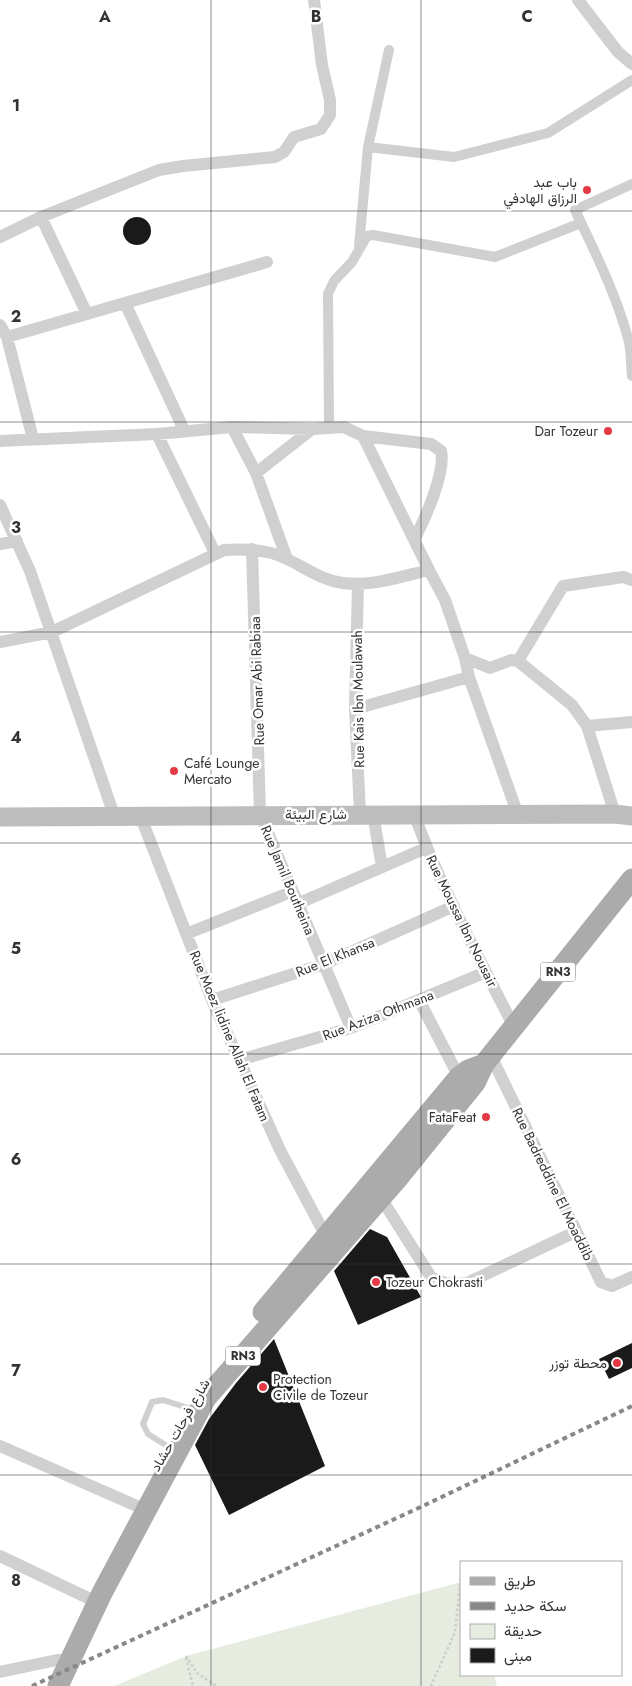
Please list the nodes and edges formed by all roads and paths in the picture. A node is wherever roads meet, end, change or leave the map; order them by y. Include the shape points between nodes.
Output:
1 (314, 0) edge
2 (578, 0) edge
3 (389, 50) dead end
4 (632, 64) edge
5 (632, 80) edge
6 (368, 147) junction
7 (632, 184) edge
8 (41, 217) junction
9 (581, 223) junction
10 (0, 237) edge
11 (359, 252) junction
12 (267, 262) dead end
13 (125, 302) junction
14 (87, 314) junction
15 (0, 325) edge
16 (7, 337) junction
17 (632, 376) edge
18 (232, 426) junction
19 (328, 427) junction
20 (312, 429) junction
21 (184, 430) junction
22 (157, 434) junction
23 (363, 436) junction
24 (33, 439) junction
25 (0, 441) edge
26 (256, 473) junction
27 (0, 505) edge
28 (415, 538) junction
29 (17, 541) junction
30 (0, 544) edge
31 (252, 549) junction
32 (215, 553) junction
33 (287, 559) junction
34 (429, 570) junction
35 (632, 580) edge
36 (358, 584) junction
37 (52, 632) junction
38 (0, 642) edge
39 (465, 658) junction
40 (518, 662) junction
41 (469, 677) junction
42 (355, 709) junction
43 (632, 722) edge
44 (587, 726) junction
45 (260, 814) junction
46 (367, 814) junction
47 (414, 814) junction
48 (140, 815) junction
49 (518, 815) junction
50 (624, 815) edge
51 (0, 816) edge
52 (114, 816) junction
53 (426, 848) junction
54 (382, 867) junction
55 (632, 879) edge
56 (292, 892) junction
57 (297, 904) junction
58 (454, 906) junction
59 (186, 934) junction
60 (324, 964) junction
61 (486, 972) junction
62 (212, 1000) junction
63 (419, 1000) junction
64 (514, 1027) junction
65 (351, 1028) junction
66 (239, 1060) junction
67 (488, 1060) junction
68 (459, 1077) junction
69 (393, 1170) junction
70 (381, 1198) junction
71 (575, 1232) junction
72 (330, 1243) junction
73 (632, 1277) edge
74 (188, 1408) junction
75 (0, 1446) edge
76 (167, 1446) junction
77 (141, 1508) junction
78 (0, 1556) edge
79 (460, 1585) edge
80 (88, 1598) junction
81 (64, 1660) junction
82 (0, 1672) edge
83 (42, 1686) edge
84 (58, 1686) edge
85 (193, 1686) edge
86 (216, 1686) edge
87 (431, 1686) edge

1 - 8 street via 330,105 328,120 321,129 294,137 280,156 159,170
2 - 4 street via 618,52
3 - 6 street
5 - 6 street via 548,133 463,155 454,157
6 - 11 street
7 - 9 street via 574,210
8 - 10 street
8 - 14 street
9 - 11 street via 495,257 373,235 364,239
9 - 17 street via 601,266 629,343
11 - 19 street via 334,281 328,294
12 - 13 street
13 - 14 street
13 - 21 street
14 - 16 street
15 - 16 street
16 - 24 street
18 - 20 street
18 - 21 street
18 - 26 street
19 - 20 street
19 - 23 street via 344,426
20 - 26 street
21 - 22 street
22 - 24 street
22 - 32 street
23 - 28 street
23 - 28 street via 430,444 441,451 441,465 429,510
24 - 25 street
26 - 33 street
27 - 29 street
28 - 34 street
29 - 30 street
29 - 37 street
31 - 32 street
31 - 33 street
31 - 45 street, Rue Omar Abi Rabiaa
32 - 37 street
33 - 36 street via 324,579
34 - 36 street
34 - 39 street via 445,600
35 - 40 street via 623,577 563,586
36 - 42 street, Rue Kais Ibn Moulawah
37 - 38 street
37 - 52 street
39 - 40 street via 490,668 511,660
39 - 41 street
40 - 44 street via 572,705
41 - 42 street
41 - 49 street
42 - 46 street, Rue Kais Ibn Moulawah
43 - 44 street
44 - 50 street
45 - 46 main road, شارع البيئة
45 - 48 main road, شارع البيئة
45 - 56 street, Rue Jamil Boutheina
46 - 47 main road, شارع البيئة
46 - 54 street, Rue Kais Ibn Moulawah
47 - 49 main road, شارع البيئة
47 - 53 street, Rue Moussa Ibn Nousair
48 - 52 main road, شارع البيئة
48 - 59 street, Rue Moez lidine Allah El Fatam
49 - 50 main road, شارع البيئة
51 - 52 main road, شارع البيئة
53 - 54 street
53 - 58 street, Rue Moussa Ibn Nousair
54 - 57 street
55 - 64 main road, شارع فرحات حشاد / RN3
56 - 57 street, Rue Jamil Boutheina
56 - 59 street
57 - 60 street, Rue Jamil Boutheina
58 - 60 street, Rue El Khansa
58 - 61 street, Rue Moussa Ibn Nousair
59 - 62 street, Rue Moez lidine Allah El Fatam
60 - 62 street, Rue El Khansa
60 - 65 street, Rue Jamil Boutheina
61 - 63 street, Rue Aziza Othmana
61 - 64 street, Rue Moussa Ibn Nousair
62 - 66 street, Rue Moez lidine Allah El Fatam
63 - 65 street, Rue Aziza Othmana
63 - 68 street
64 - 67 main road, شارع فرحات حشاد / RN3
65 - 66 street, Rue Aziza Othmana
66 - 72 street, Rue Moez lidine Allah El Fatam via 280,1150
67 - 68 main road, شارع فرحات حشاد / RN3
67 - 69 main road, شارع فرحات حشاد / RN3 via 475,1083
67 - 71 street, Rue Badreddine El Moaddib
68 - 69 main road, شارع فرحات حشاد / RN3
69 - 70 main road, شارع فرحات حشاد / RN3
69 - 72 main road, شارع فرحات حشاد / RN3
70 - 71 street via 431,1277 446,1283 467,1283
70 - 72 main road, شارع فرحات حشاد / RN3
71 - 73 street, Rue Badreddine El Moaddib via 604,1284 612,1286
72 - 74 main road, شارع فرحات حشاد / RN3 via 199,1386
72 - 77 main road, شارع فرحات حشاد / RN3 via 206,1398
74 - 76 main road, شارع فرحات حشاد / RN3
74 - 76 lane via 164,1400 152,1402 143,1424 148,1434
75 - 77 street
76 - 77 main road, شارع فرحات حشاد / RN3
77 - 80 main road, شارع فرحات حشاد / RN3
77 - 81 main road, شارع فرحات حشاد / RN3 via 102,1593
78 - 80 street
79 - 87 path via 455,1632
80 - 81 main road, شارع فرحات حشاد / RN3
81 - 82 street
81 - 83 main road, شارع فرحات حشاد / RN3
81 - 84 main road, شارع فرحات حشاد / RN3
85 - 86 path via 186,1656 198,1672

